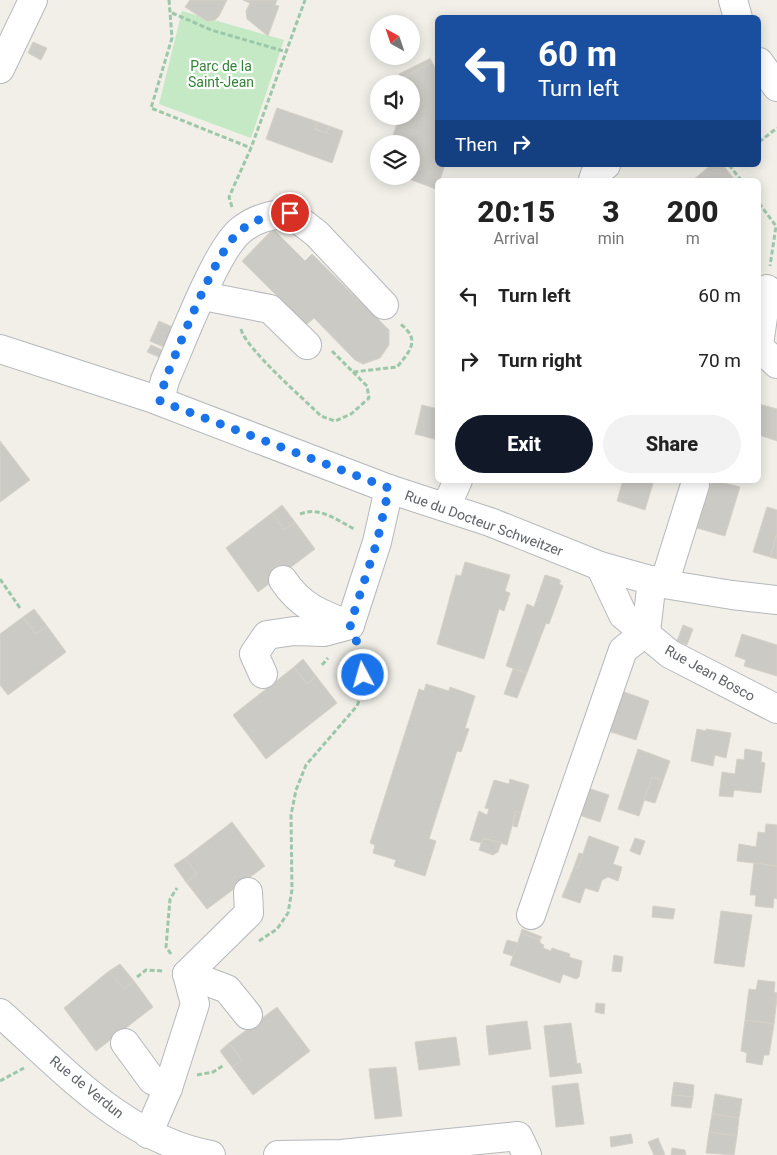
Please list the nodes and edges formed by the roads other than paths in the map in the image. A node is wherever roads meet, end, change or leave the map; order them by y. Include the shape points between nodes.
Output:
1 (33, 0) edge
2 (733, 0) edge
3 (737, 15) edge
4 (2, 59) edge
5 (761, 65) edge
6 (777, 87) edge
7 (604, 167) edge
8 (594, 178) edge
9 (767, 289) road end
10 (203, 296) junction
11 (384, 305) road end
12 (761, 332) edge
13 (308, 345) road end
14 (761, 348) edge
15 (0, 349) edge
16 (777, 364) edge
17 (160, 401) junction
18 (457, 483) edge
19 (695, 485) dead end
20 (389, 488) junction
21 (446, 507) junction
22 (600, 566) junction
23 (283, 580) dead end
24 (658, 582) junction
25 (777, 600) edge
26 (350, 625) junction
27 (646, 632) junction
28 (263, 674) dead end
29 (777, 709) edge
30 (248, 892) dead end
31 (531, 915) dead end
32 (187, 974) junction
33 (0, 1013) edge
34 (248, 1014) dead end
35 (125, 1043) dead end
36 (168, 1088) junction
37 (148, 1134) junction
38 (341, 1154) edge
39 (211, 1155) edge
40 (278, 1155) edge
41 (527, 1155) edge

1 - 4 street
2 - 3 street
5 - 6 street
7 - 8 street
9 - 12 street
10 - 11 street via 222,254 240,231 265,215 290,213 317,234
10 - 13 street via 270,309
10 - 17 street via 165,380
14 - 16 street
15 - 17 street, Rue du Docteur Schweitzer
17 - 20 street, Rue du Docteur Schweitzer
18 - 21 street
19 - 24 street
20 - 21 street, Rue du Docteur Schweitzer
20 - 26 street via 377,542
21 - 22 street, Rue du Docteur Schweitzer
22 - 24 street, Rue du Docteur Schweitzer
22 - 27 street, Rue Jean Bosco via 623,616
23 - 26 street via 294,596 315,611
24 - 25 street, Rue du Docteur Schweitzer
24 - 27 street
26 - 28 street via 324,632 294,631 267,635 254,654
27 - 29 street, Rue Jean Bosco via 670,654
27 - 31 street via 623,650
30 - 32 street via 250,912
32 - 34 street via 226,989
32 - 36 street via 195,1004
33 - 37 street, Rue de Verdun via 100,1102
35 - 36 street via 152,1080
36 - 37 street
37 - 39 street, Rue de Verdun via 189,1151
38 - 40 street
38 - 41 street via 518,1136

